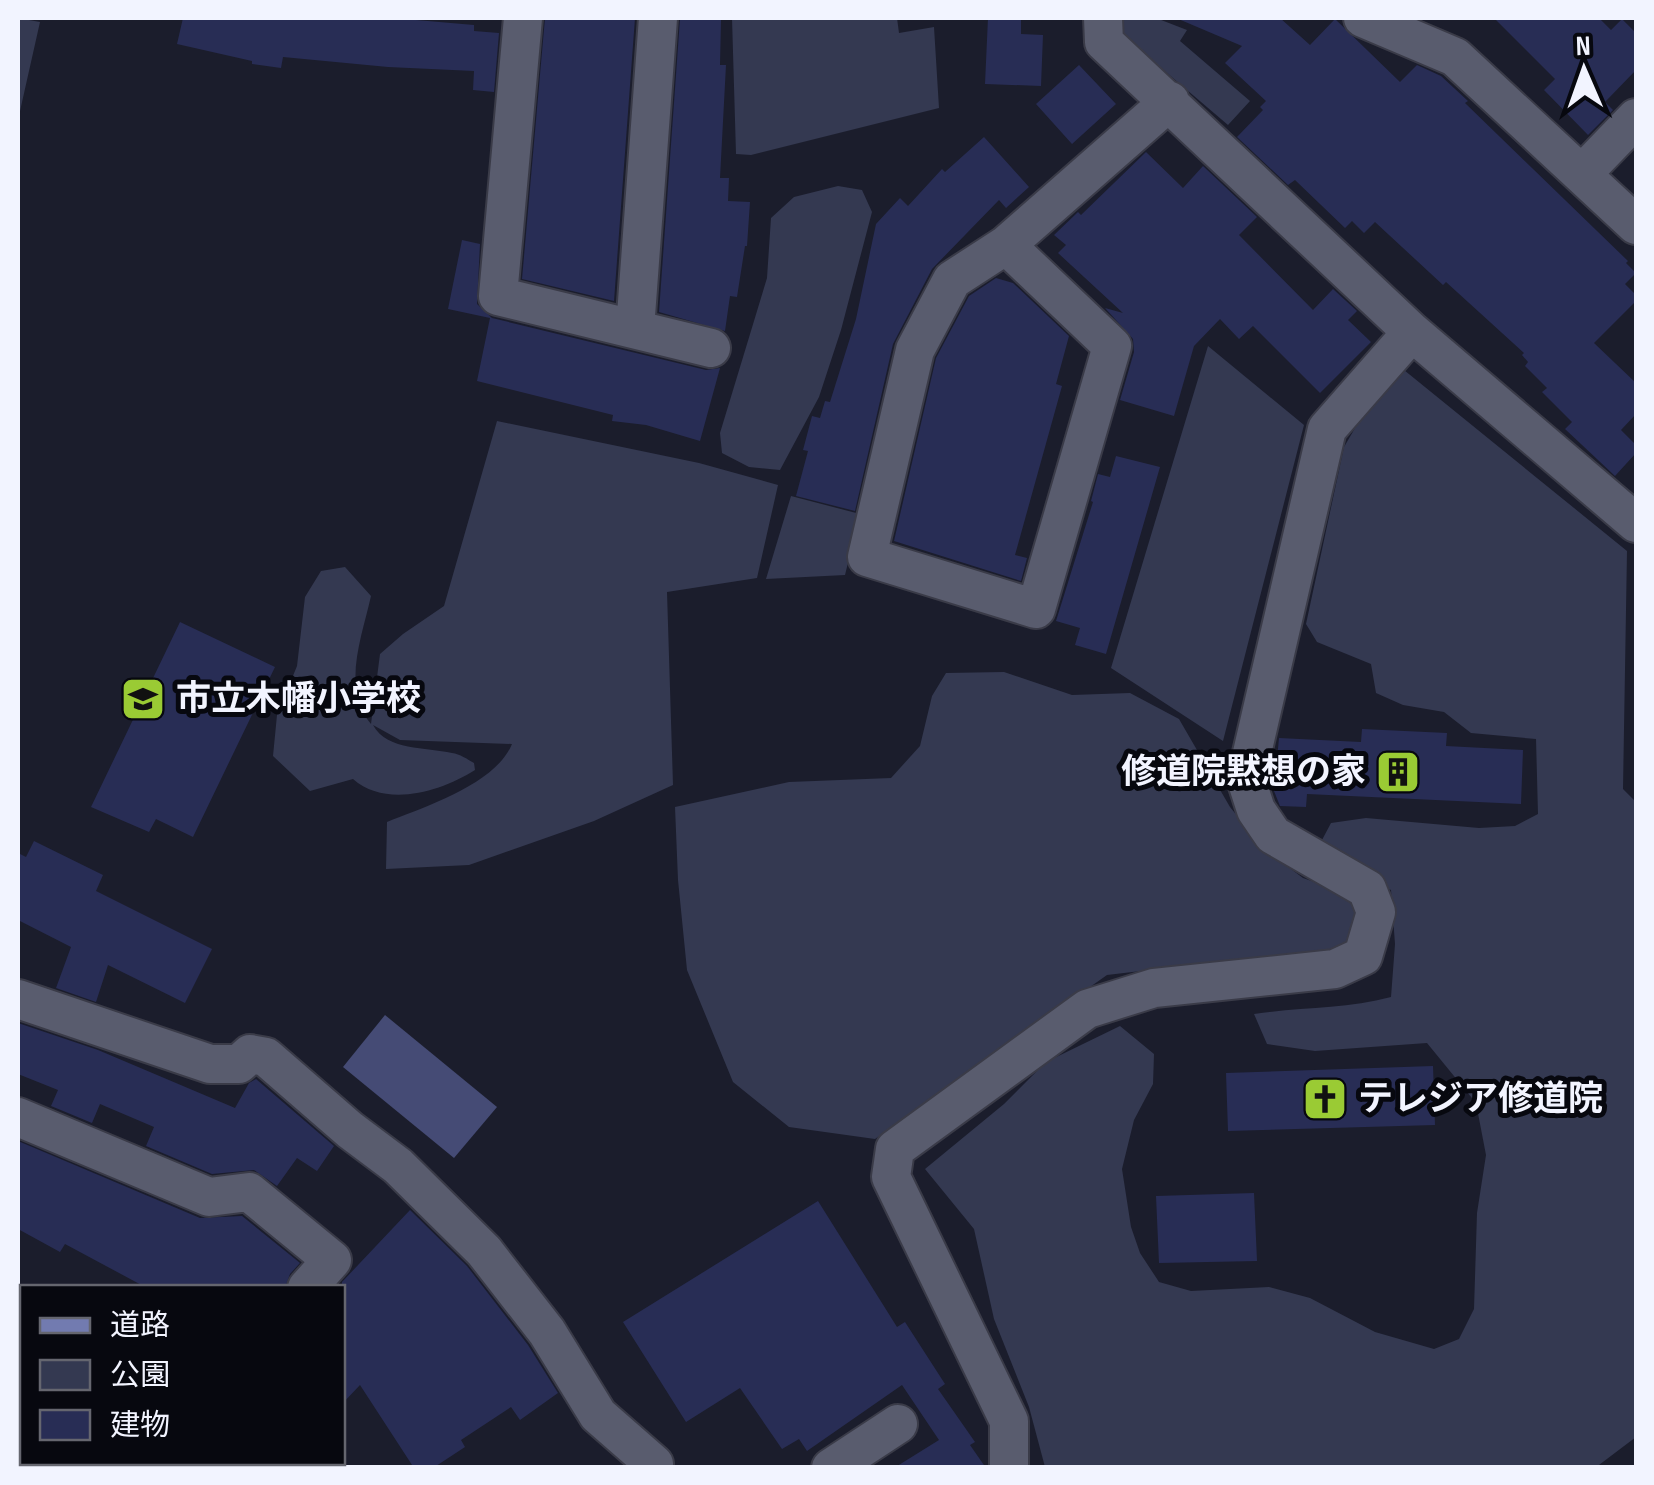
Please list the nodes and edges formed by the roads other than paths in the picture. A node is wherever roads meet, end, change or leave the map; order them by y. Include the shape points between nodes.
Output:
1 (523, 18) edge
2 (658, 18) edge
3 (1103, 18) edge
4 (1363, 18) edge
5 (1170, 102) junction
6 (1636, 118) edge
7 (1582, 174) junction
8 (1636, 225) edge
9 (1006, 245) junction
10 (635, 329) junction
11 (1412, 332) junction
12 (711, 348) dead end
13 (1636, 523) edge
14 (18, 998) edge
15 (18, 1117) edge
16 (310, 1285) edge
17 (898, 1424) dead end
18 (654, 1464) dead end
19 (1009, 1467) edge
20 (832, 1468) edge

1 - 10 street via 498,296
2 - 10 street
3 - 5 street via 1104,42
4 - 7 street via 1456,57
5 - 9 street
5 - 11 street
6 - 7 street
7 - 8 street
9 - 9 street via 1112,346 1036,609 867,556 916,350 952,280
10 - 12 street
11 - 13 street
11 - 19 street via 1327,429 1246,779 1274,836 1367,889 1376,912 1363,956 1336,969 1154,988 1087,1009 895,1149 891,1177 1008,1421
14 - 18 street via 210,1064 239,1064 250,1054 266,1058 398,1166 484,1251 547,1332 598,1415
15 - 16 street via 209,1197 249,1192 332,1260
17 - 20 street

